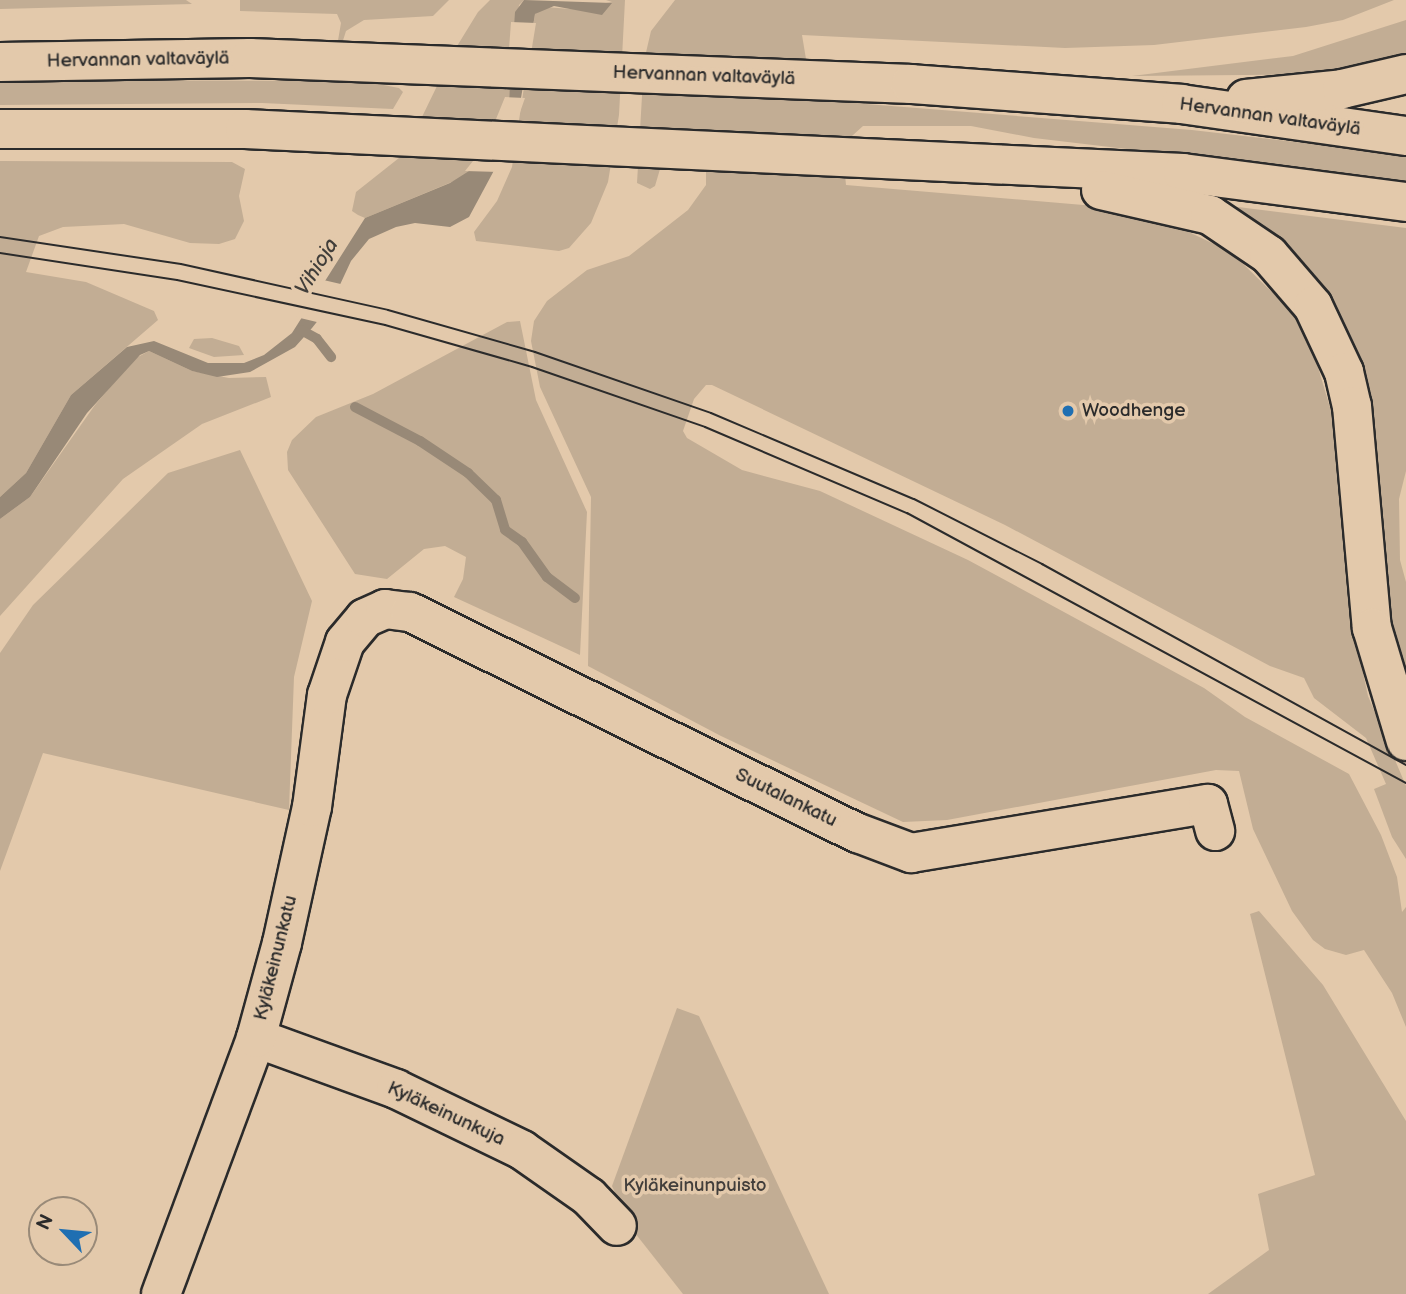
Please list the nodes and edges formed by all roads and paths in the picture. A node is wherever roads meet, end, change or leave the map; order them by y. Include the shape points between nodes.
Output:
1 (0, 62) edge
2 (1406, 74) edge
3 (1181, 104) junction
4 (0, 129) edge
5 (1406, 136) edge
6 (965, 163) junction
7 (1406, 201) edge
8 (365, 618) joint
9 (1406, 741) edge
10 (1215, 831) dead end
11 (256, 1038) junction
12 (617, 1226) dead end
13 (161, 1294) edge

1 - 3 main road, Hervannan valtaväylä via 250,58 911,84
2 - 3 main road via 1342,89
3 - 5 main road, Hervannan valtaväylä
4 - 6 main road via 245,129
6 - 7 main road via 1183,173
6 - 9 main road via 1135,195 1210,215 1269,255 1313,306 1350,395 1372,628
8 - 10 main road, Suutalankatu via 385,609 410,612 858,833 911,853 1208,804
8 - 11 main road, Kyläkeinunkatu via 345,642 327,695 312,807
11 - 12 main road, Kyläkeinunkuja via 396,1089 523,1150 589,1197
11 - 13 main road, Kyläkeinunkatu

